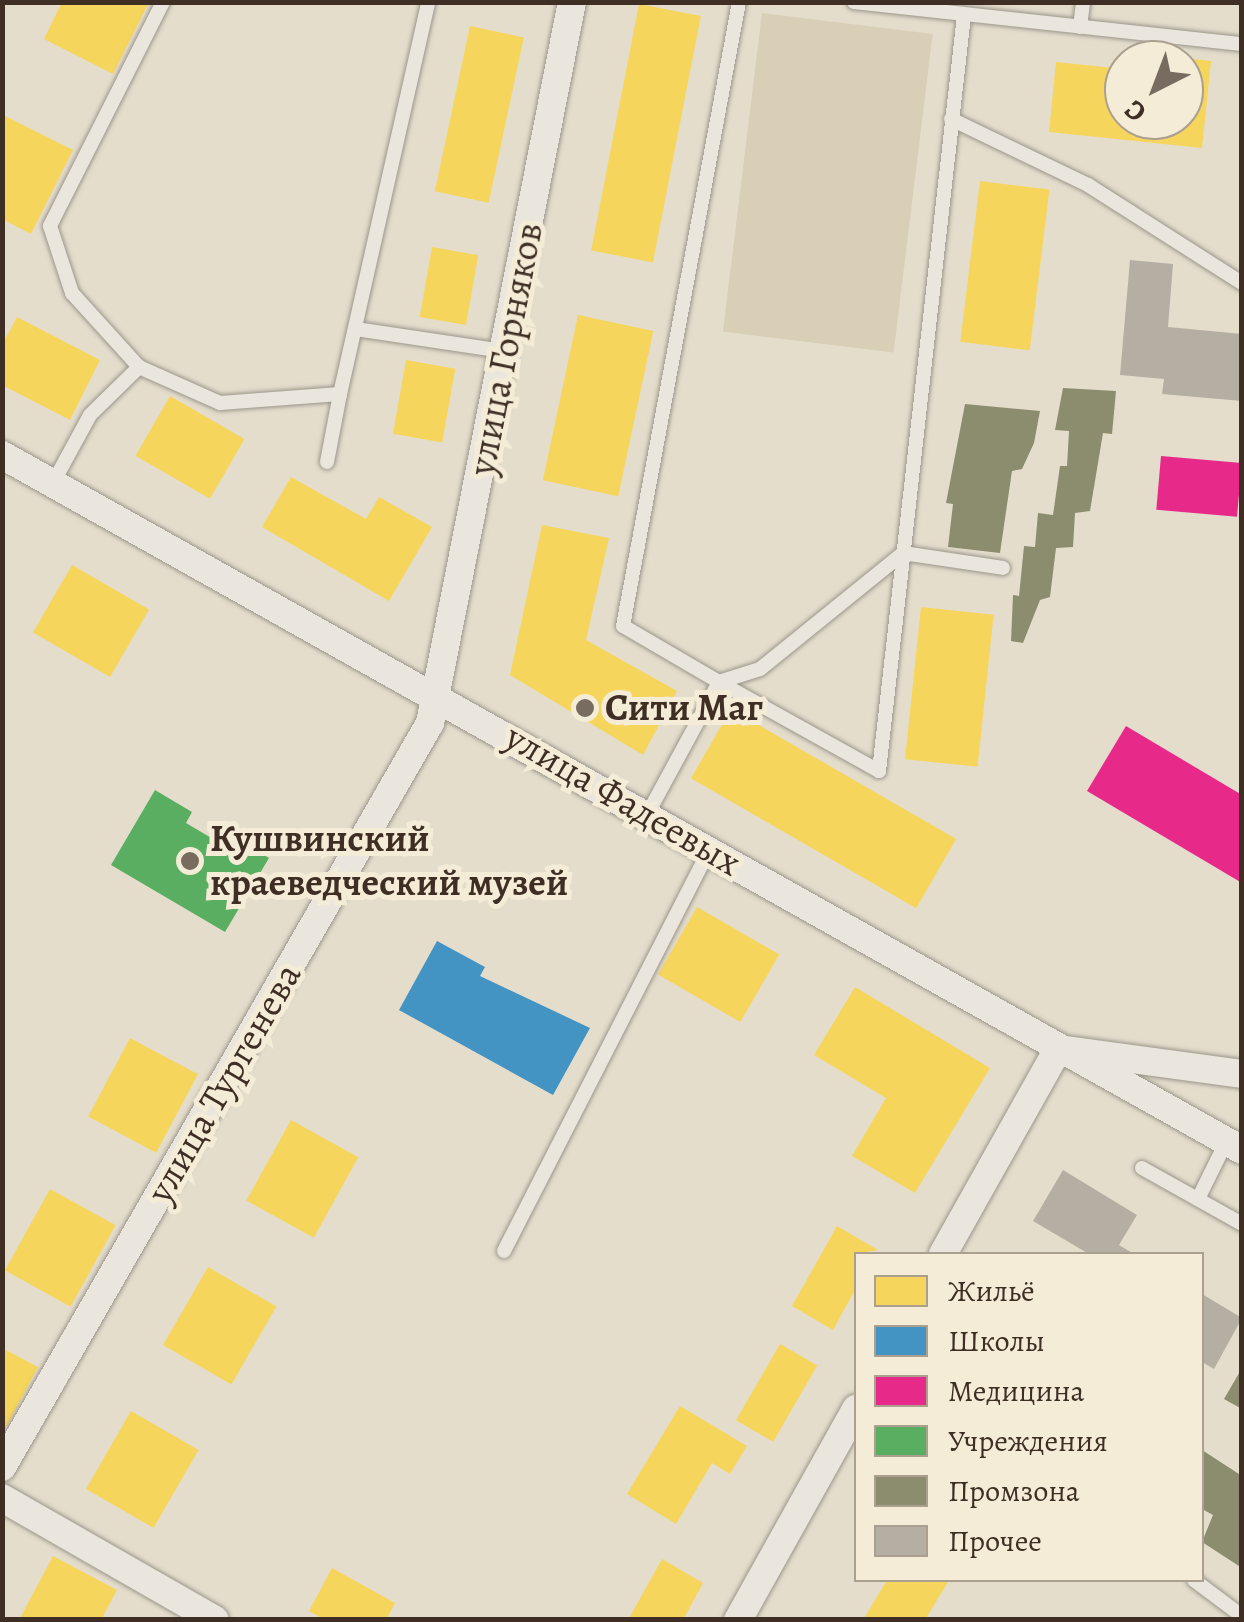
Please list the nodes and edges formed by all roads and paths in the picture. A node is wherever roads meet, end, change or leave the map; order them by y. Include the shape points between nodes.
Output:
1 (162, 2) edge
2 (428, 2) edge
3 (572, 2) edge
4 (739, 2) edge
5 (854, 2) edge
6 (1083, 2) edge
7 (964, 15) junction
8 (1080, 27) junction
9 (1242, 44) edge
10 (952, 119) junction
11 (1242, 283) edge
12 (356, 329) junction
13 (505, 351) junction
14 (138, 367) junction
15 (340, 394) junction
16 (2, 455) edge
17 (327, 462) dead end
18 (52, 484) junction
19 (903, 553) junction
20 (1004, 568) dead end
21 (718, 682) junction
22 (439, 696) junction
23 (648, 814) junction
24 (710, 849) junction
25 (1058, 1049) junction
26 (1242, 1074) edge
27 (1234, 1146) edge
28 (1142, 1168) dead end
29 (1198, 1199) junction
30 (1242, 1224) edge
31 (504, 1251) dead end
32 (944, 1252) edge
33 (854, 1413) edge
34 (2, 1467) edge
35 (2, 1498) edge
36 (1197, 1582) edge
37 (1242, 1616) edge
38 (215, 1620) edge
39 (738, 1620) edge

1 - 14 lane via 50,226 72,293
2 - 12 lane
3 - 13 street, улица Горняков
4 - 21 lane via 623,626
5 - 7 lane
6 - 8 lane
7 - 8 lane
7 - 10 lane
8 - 9 lane
10 - 11 lane via 1088,184
10 - 19 lane
12 - 13 lane
12 - 15 lane
13 - 22 street, улица Горняков
14 - 15 lane via 220,403
14 - 18 lane via 90,415
15 - 17 lane
16 - 18 street, улица Фадеевых
18 - 22 street, улица Фадеевых
19 - 20 lane
19 - 21 lane via 760,669
19 - 21 lane via 879,771
21 - 23 lane
22 - 23 street, улица Фадеевых
22 - 34 street, улица Тургенева via 385,803
23 - 24 street, улица Фадеевых
24 - 25 street, улица Фадеевых
24 - 31 lane
25 - 26 street
25 - 27 street, улица Фадеевых
25 - 32 street
27 - 29 lane
28 - 29 lane
29 - 30 lane
33 - 39 street
35 - 38 street
36 - 37 lane

